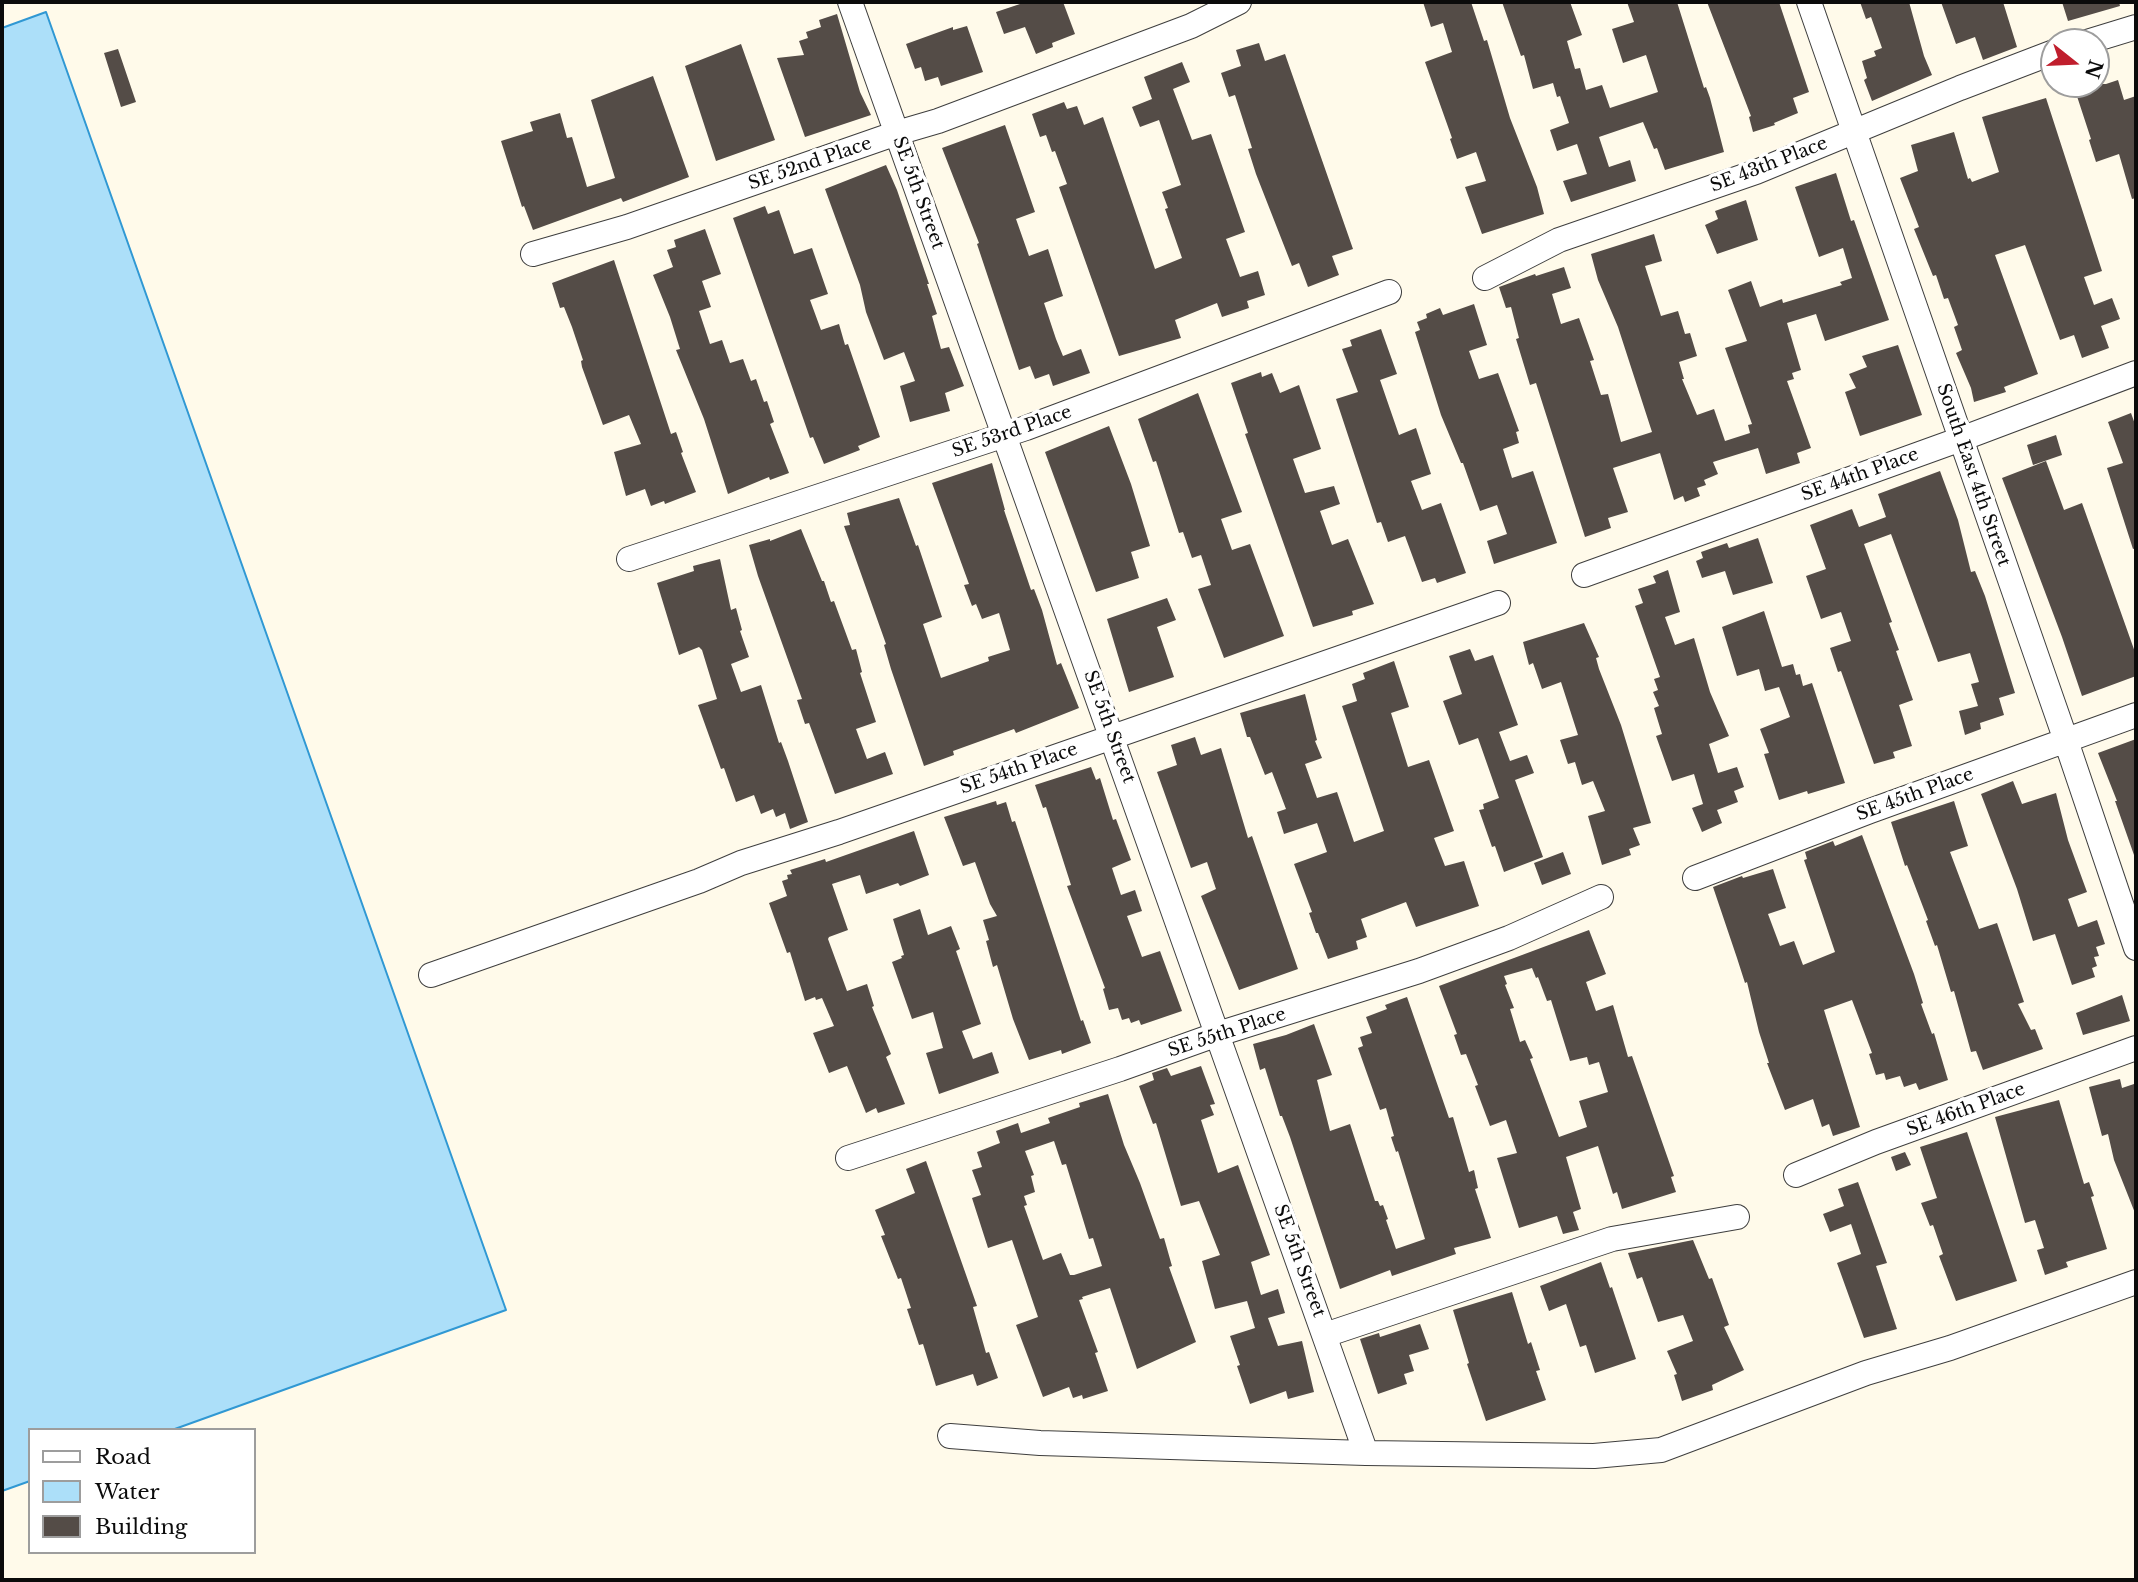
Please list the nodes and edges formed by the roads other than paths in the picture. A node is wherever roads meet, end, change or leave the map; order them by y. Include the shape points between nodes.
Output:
1 (850, 2) edge
2 (1239, 2) edge
3 (1809, 2) edge
4 (2136, 27) edge
5 (2110, 35) edge
6 (2040, 58) edge
7 (1852, 132) junction
8 (897, 133) junction
9 (533, 254) dead end
10 (1485, 278) dead end
11 (1389, 292) dead end
12 (2136, 373) edge
13 (1005, 436) junction
14 (1961, 439) junction
15 (629, 559) dead end
16 (1584, 575) dead end
17 (1498, 603) dead end
18 (2136, 715) edge
19 (1112, 736) junction
20 (2066, 740) junction
21 (1695, 878) dead end
22 (1601, 897) dead end
23 (2136, 948) edge
24 (431, 975) dead end
25 (1218, 1034) junction
26 (2136, 1048) edge
27 (848, 1158) dead end
28 (1796, 1175) dead end
29 (1737, 1217) dead end
30 (2136, 1282) edge
31 (1325, 1335) junction
32 (950, 1436) dead end
33 (1366, 1453) junction

1 - 8 street, SE 5th Street
2 - 8 street, SE 52nd Place via 1191,26
3 - 7 street, South East 4th Street
4 - 5 street
6 - 7 street, SE 43th Place
7 - 10 street, SE 43th Place via 1756,172 1559,240
7 - 14 street, South East 4th Street
8 - 9 street, SE 52nd Place via 627,227
8 - 13 street, SE 5th Street
11 - 13 street, SE 53rd Place
12 - 14 street, SE 44th Place
13 - 15 street, SE 53rd Place
13 - 19 street, SE 5th Street
14 - 16 street, SE 44th Place
14 - 20 street, South East 4th Street
17 - 19 street, SE 54th Place
18 - 20 street, SE 45th Place
19 - 24 street, SE 54th Place
19 - 25 street, SE 5th Street
20 - 21 street, SE 45th Place
20 - 23 street, South East 4th Street
22 - 25 street, SE 55th Place via 1419,971
25 - 27 street, SE 55th Place
25 - 31 street, SE 5th Street
26 - 28 street, SE 46th Place
29 - 31 street via 1612,1240
30 - 33 street via 1866,1373 1661,1450 1594,1456
31 - 33 street, SE 5th Street
32 - 33 street

